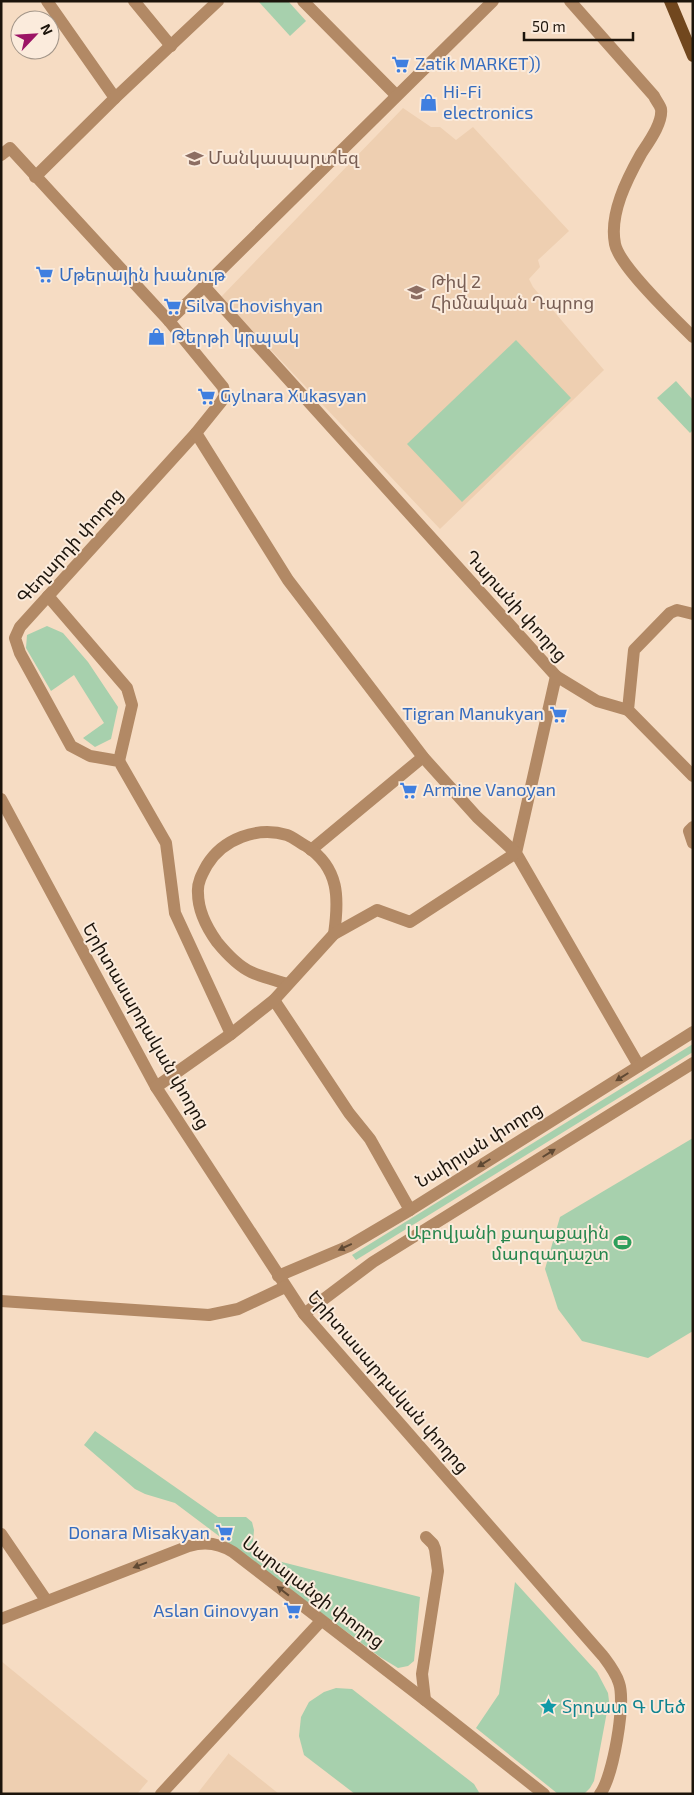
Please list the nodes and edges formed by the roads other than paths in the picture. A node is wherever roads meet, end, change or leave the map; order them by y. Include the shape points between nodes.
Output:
1 (47, 1) edge
2 (134, 1) edge
3 (302, 1) edge
4 (493, 1) edge
5 (570, 1) edge
6 (670, 1) edge
7 (212, 3) edge
8 (171, 46) junction
9 (693, 56) edge
10 (396, 95) junction
11 (115, 98) junction
12 (4, 147) edge
13 (36, 177) junction
14 (204, 286) junction
15 (169, 321) junction
16 (693, 338) edge
17 (196, 433) junction
18 (48, 596) junction
19 (693, 614) edge
20 (556, 676) junction
21 (628, 710) junction
22 (423, 757) junction
23 (119, 760) junction
24 (693, 776) edge
25 (1, 799) edge
26 (693, 828) edge
27 (693, 843) edge
28 (311, 850) junction
29 (516, 853) junction
30 (334, 934) junction
31 (287, 984) junction
32 (274, 1000) junction
33 (693, 1032) edge
34 (231, 1034) junction
35 (693, 1063) edge
36 (639, 1066) junction
37 (156, 1087) junction
38 (410, 1210) junction
39 (282, 1281) junction
40 (1, 1301) edge
41 (304, 1314) junction
42 (1, 1534) edge
43 (426, 1537) dead end
44 (46, 1600) junction
45 (1, 1619) edge
46 (321, 1621) junction
47 (425, 1700) junction
48 (161, 1794) edge
49 (544, 1794) edge
50 (600, 1794) edge

1 - 11 street
2 - 8 street
3 - 10 street
4 - 10 street
5 - 16 street via 654,96 661,109 656,131 622,193 615,221 615,245 623,263
6 - 9 main road
7 - 8 street
8 - 11 street
10 - 14 street
11 - 13 street
12 - 13 street
13 - 15 street
14 - 15 street
14 - 20 street, Դարանի փողոց
15 - 17 street, Գեղարդի փողոց via 223,387 225,395
17 - 18 street, Գեղարդի փողոց
17 - 22 street via 288,580
18 - 23 street via 127,688 132,705
18 - 23 street, Գեղարդի փողոց via 20,628 16,638 20,652 71,746 90,756
19 - 21 street via 677,610 670,613 634,650
20 - 21 street via 597,701
20 - 29 street, Դարանի փողոց
21 - 24 street
22 - 28 street
22 - 29 street via 477,817
23 - 34 street via 166,842 175,913
25 - 37 street, Երիտասարդական փողոց
26 - 27 street via 689,831
28 - 30 street via 326,864 335,885 338,907
28 - 31 street via 289,835 273,832 240,837 211,859 201,875 197,892 201,913 226,954 250,972
29 - 30 street via 410,922 377,910
29 - 36 street
30 - 31 street
31 - 32 street
32 - 34 street
32 - 38 street via 349,1113 370,1139
33 - 36 street, Նաիրյան փողոց
34 - 37 street
41 -> 35 street via 373,1262
36 -> 38 street, Նաիրյան փողոց
37 - 39 street, Երիտասարդական փողոց
38 -> 39 street, Նաիրյան փողոց
39 - 40 street, Նաիրյան փողոց via 238,1309 209,1315
39 - 41 street, Երիտասարդական փողոց
41 - 50 street, Երիտասարդական փողոց via 612,1669 622,1695 606,1782
42 - 44 street
43 - 47 street via 435,1549 438,1571 422,1674
44 - 45 street, Սարալանջի փողոց
46 -> 44 street, Սարալանջի փողոց via 233,1552 204,1543
46 - 47 street, Սարալանջի փողոց
46 - 48 street
47 - 49 street, Սարալանջի փողոց

